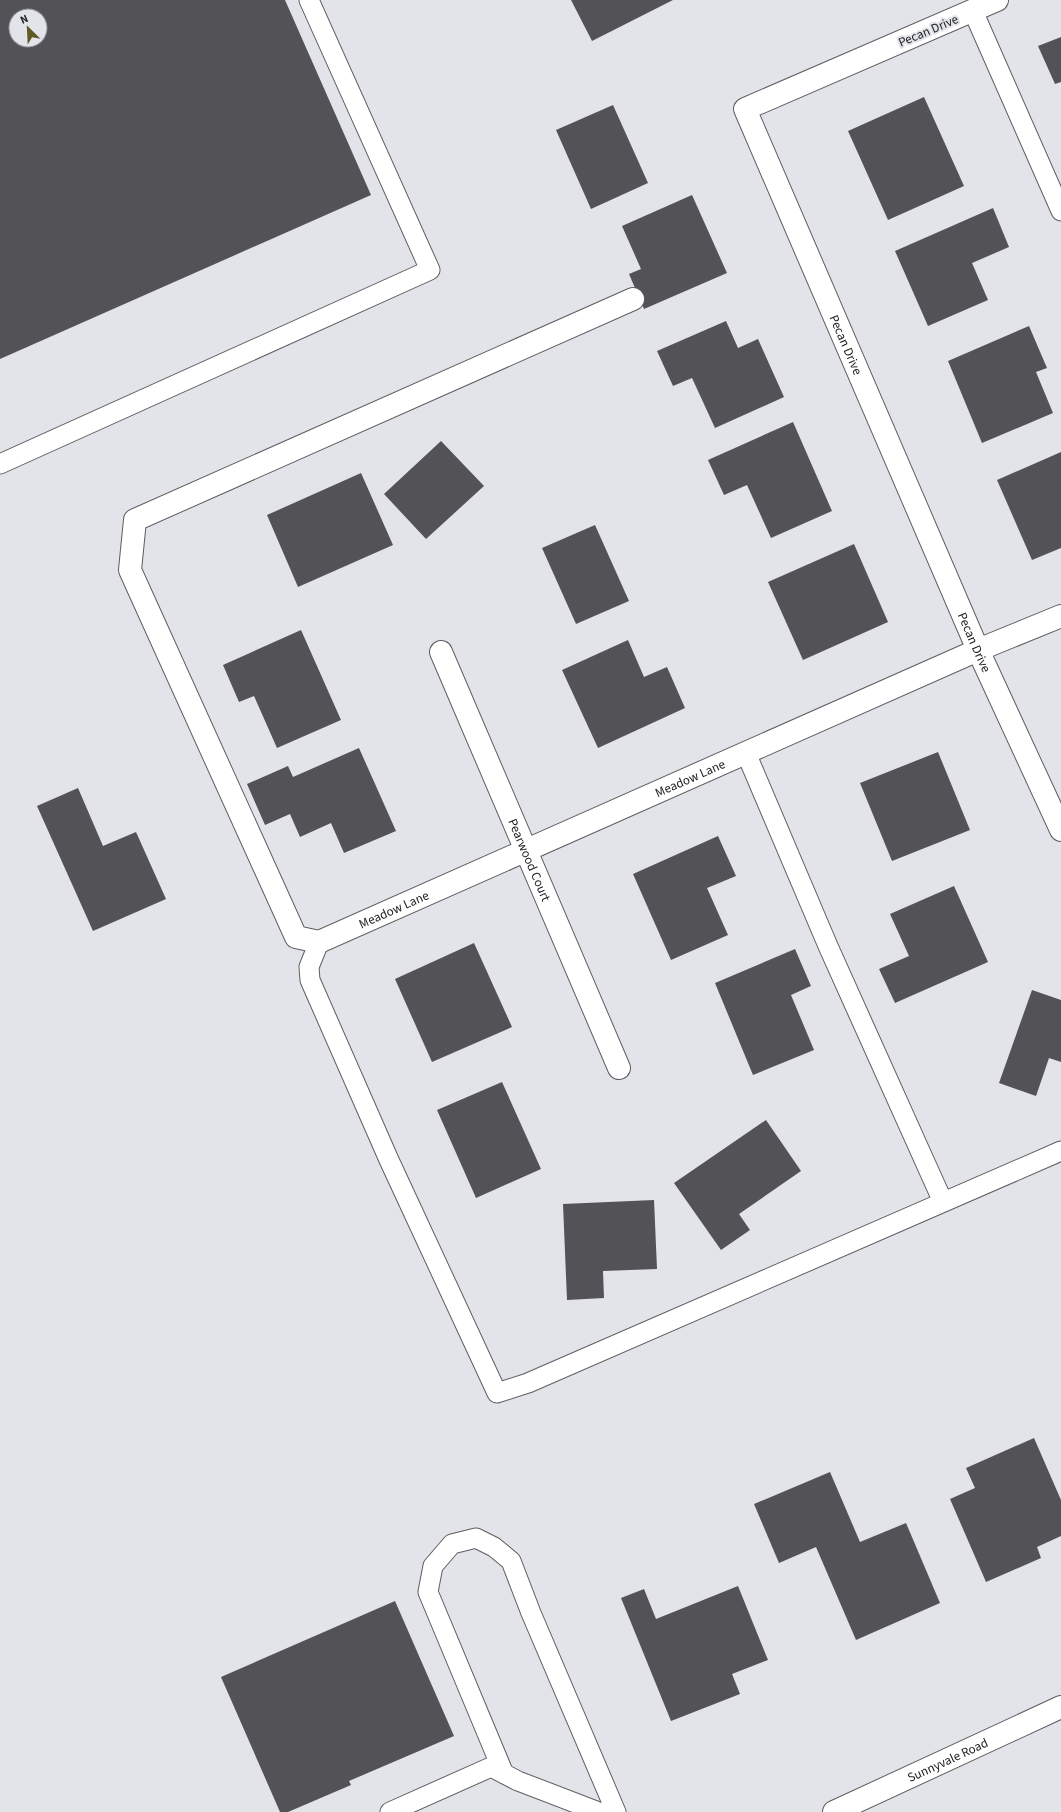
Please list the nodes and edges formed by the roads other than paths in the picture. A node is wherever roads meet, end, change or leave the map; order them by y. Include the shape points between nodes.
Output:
1 (309, 0) edge
2 (997, 0) edge
3 (973, 10) junction
4 (1061, 211) edge
5 (633, 299) dead end
6 (0, 464) edge
7 (1061, 616) edge
8 (978, 650) junction
9 (441, 652) dead end
10 (746, 753) junction
11 (1061, 830) edge
12 (525, 850) junction
13 (318, 942) junction
14 (619, 1068) dead end
15 (1061, 1151) edge
16 (942, 1202) junction
17 (1061, 1707) edge
18 (497, 1770) junction
19 (390, 1812) edge
20 (599, 1812) edge
21 (616, 1812) edge
22 (834, 1812) edge

1 - 6 lane via 430,270
2 - 3 street, Pecan Drive
3 - 4 lane
3 - 8 street, Pecan Drive via 745,109
5 - 13 street via 135,520 130,570 296,936
7 - 8 street, Meadow Lane
8 - 10 street, Meadow Lane
8 - 11 street, Pecan Drive
9 - 12 street, Pearwood Court
10 - 12 street, Meadow Lane
10 - 16 lane via 828,946
12 - 13 street, Meadow Lane
12 - 14 street, Pearwood Court
13 - 16 lane via 309,967 310,980 497,1393 528,1383
15 - 16 lane
17 - 22 street, Sunnyvale Road
18 - 19 lane
18 - 20 lane
18 - 21 lane via 428,1592 434,1566 452,1544 476,1538 494,1547 511,1561 530,1613

